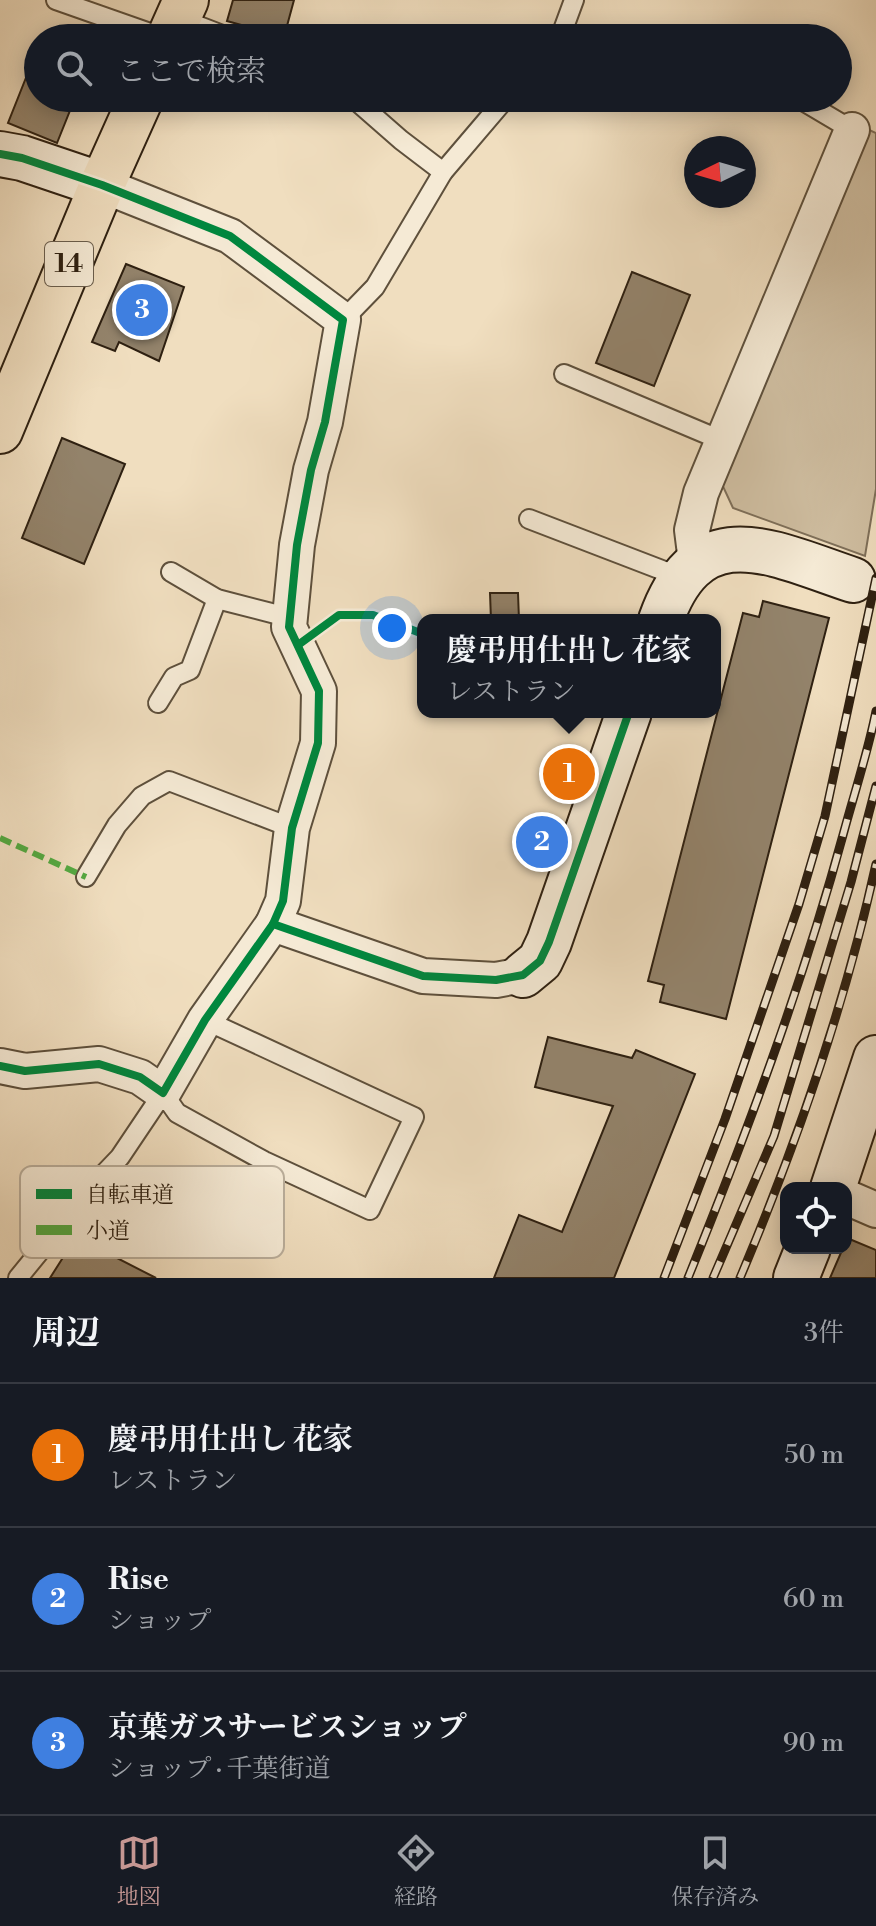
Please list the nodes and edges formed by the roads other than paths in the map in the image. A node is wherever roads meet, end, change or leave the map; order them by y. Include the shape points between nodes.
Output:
1 (56, 0) edge
2 (574, 0) edge
3 (174, 24) edge
4 (565, 24) edge
5 (135, 112) edge
6 (369, 112) edge
7 (494, 112) edge
8 (822, 112) edge
9 (852, 130) joint
10 (0, 154) edge
11 (443, 172) junction
12 (102, 185) junction
13 (343, 320) junction
14 (564, 374) dead end
15 (0, 431) edge
16 (723, 441) junction
17 (529, 519) dead end
18 (688, 570) junction
19 (171, 572) dead end
20 (853, 580) dead end
21 (217, 599) junction
22 (664, 614) edge
23 (291, 618) junction
24 (158, 703) dead end
25 (623, 718) edge
26 (292, 828) junction
27 (86, 877) dead end
28 (273, 924) junction
29 (523, 975) joint
30 (205, 1020) junction
31 (876, 1058) edge
32 (0, 1066) edge
33 (163, 1093) junction
34 (111, 1166) edge
35 (275, 1166) edge
36 (284, 1170) edge
37 (835, 1182) edge
38 (852, 1200) edge
39 (876, 1210) edge
40 (806, 1254) edge
41 (34, 1258) edge
42 (18, 1278) edge
43 (796, 1278) edge

1 - 3 lane
2 - 4 lane
5 - 12 highway, 14
6 - 11 lane
7 - 11 lane
8 - 9 lane
9 - 16 street
10 - 12 street
11 - 13 lane via 375,287
12 - 13 street via 230,236
12 - 15 highway, 14
13 - 23 street via 297,545
14 - 16 lane
16 - 18 street via 701,493
17 - 18 lane
18 - 20 street via 716,551 742,548
18 - 22 street
19 - 21 lane
21 - 23 lane
21 - 24 lane via 190,670 174,677
23 - 26 street via 289,627 319,691 318,743
25 - 29 street via 549,942 540,961
26 - 27 lane via 169,781 142,796 117,825
26 - 28 street via 283,901
28 - 29 street via 423,976 496,980
28 - 30 street
30 - 33 street
30 - 36 lane via 414,1117 370,1210
31 - 37 street
32 - 33 street via 25,1071 99,1064 140,1077
33 - 34 lane
33 - 35 lane via 177,1113
38 - 39 street
40 - 43 street
41 - 42 lane

